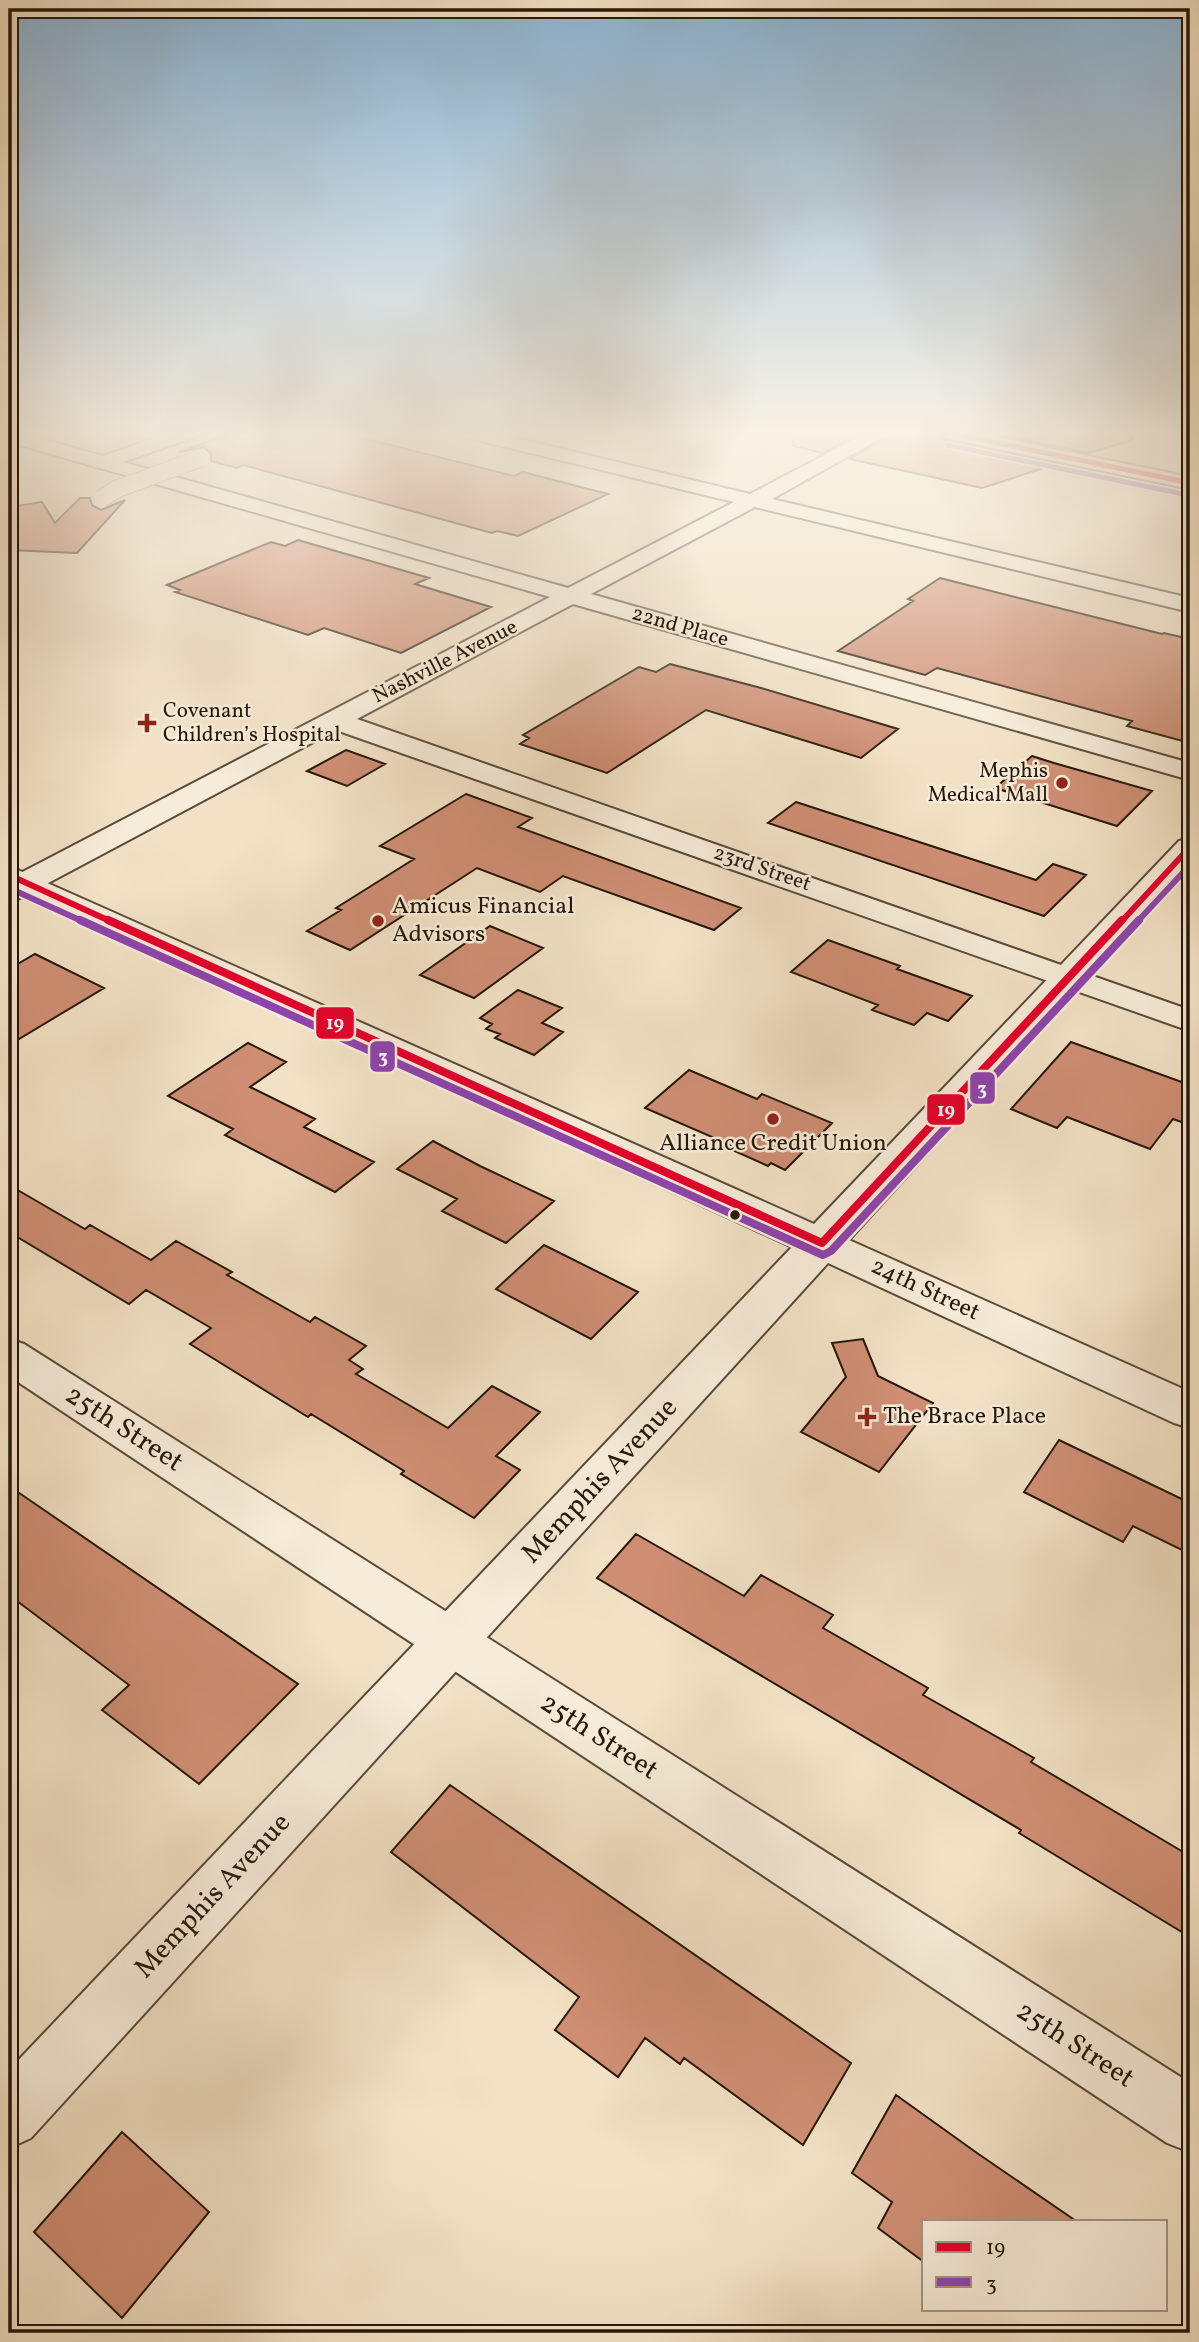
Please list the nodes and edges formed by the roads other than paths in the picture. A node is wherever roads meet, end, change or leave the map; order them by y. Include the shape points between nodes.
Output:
1 (383, 542) edge
2 (674, 542) edge
3 (930, 542) edge
4 (572, 596) junction
5 (1190, 605) edge
6 (334, 720) junction
7 (1190, 772) edge
8 (1190, 847) edge
9 (14, 883) edge
10 (1068, 978) junction
11 (1190, 1021) edge
12 (822, 1243) junction
13 (9, 1355) edge
14 (1190, 1411) edge
15 (451, 1641) junction
16 (9, 2116) edge
17 (1190, 2120) edge

1 - 4 street, 22nd Place
2 - 4 street, Nashville Avenue
3 - 5 street
4 - 6 street, Nashville Avenue
4 - 7 street, 22nd Place
6 - 9 street, Nashville Avenue
6 - 10 street, 23rd Street
8 - 10 street, Memphis Avenue
9 - 12 street, 24th Street
10 - 11 street, 23rd Street
10 - 12 street, Memphis Avenue
12 - 14 street, 24th Street
12 - 15 street, Memphis Avenue
13 - 15 street, 25th Street
15 - 16 street, Memphis Avenue
15 - 17 street, 25th Street

